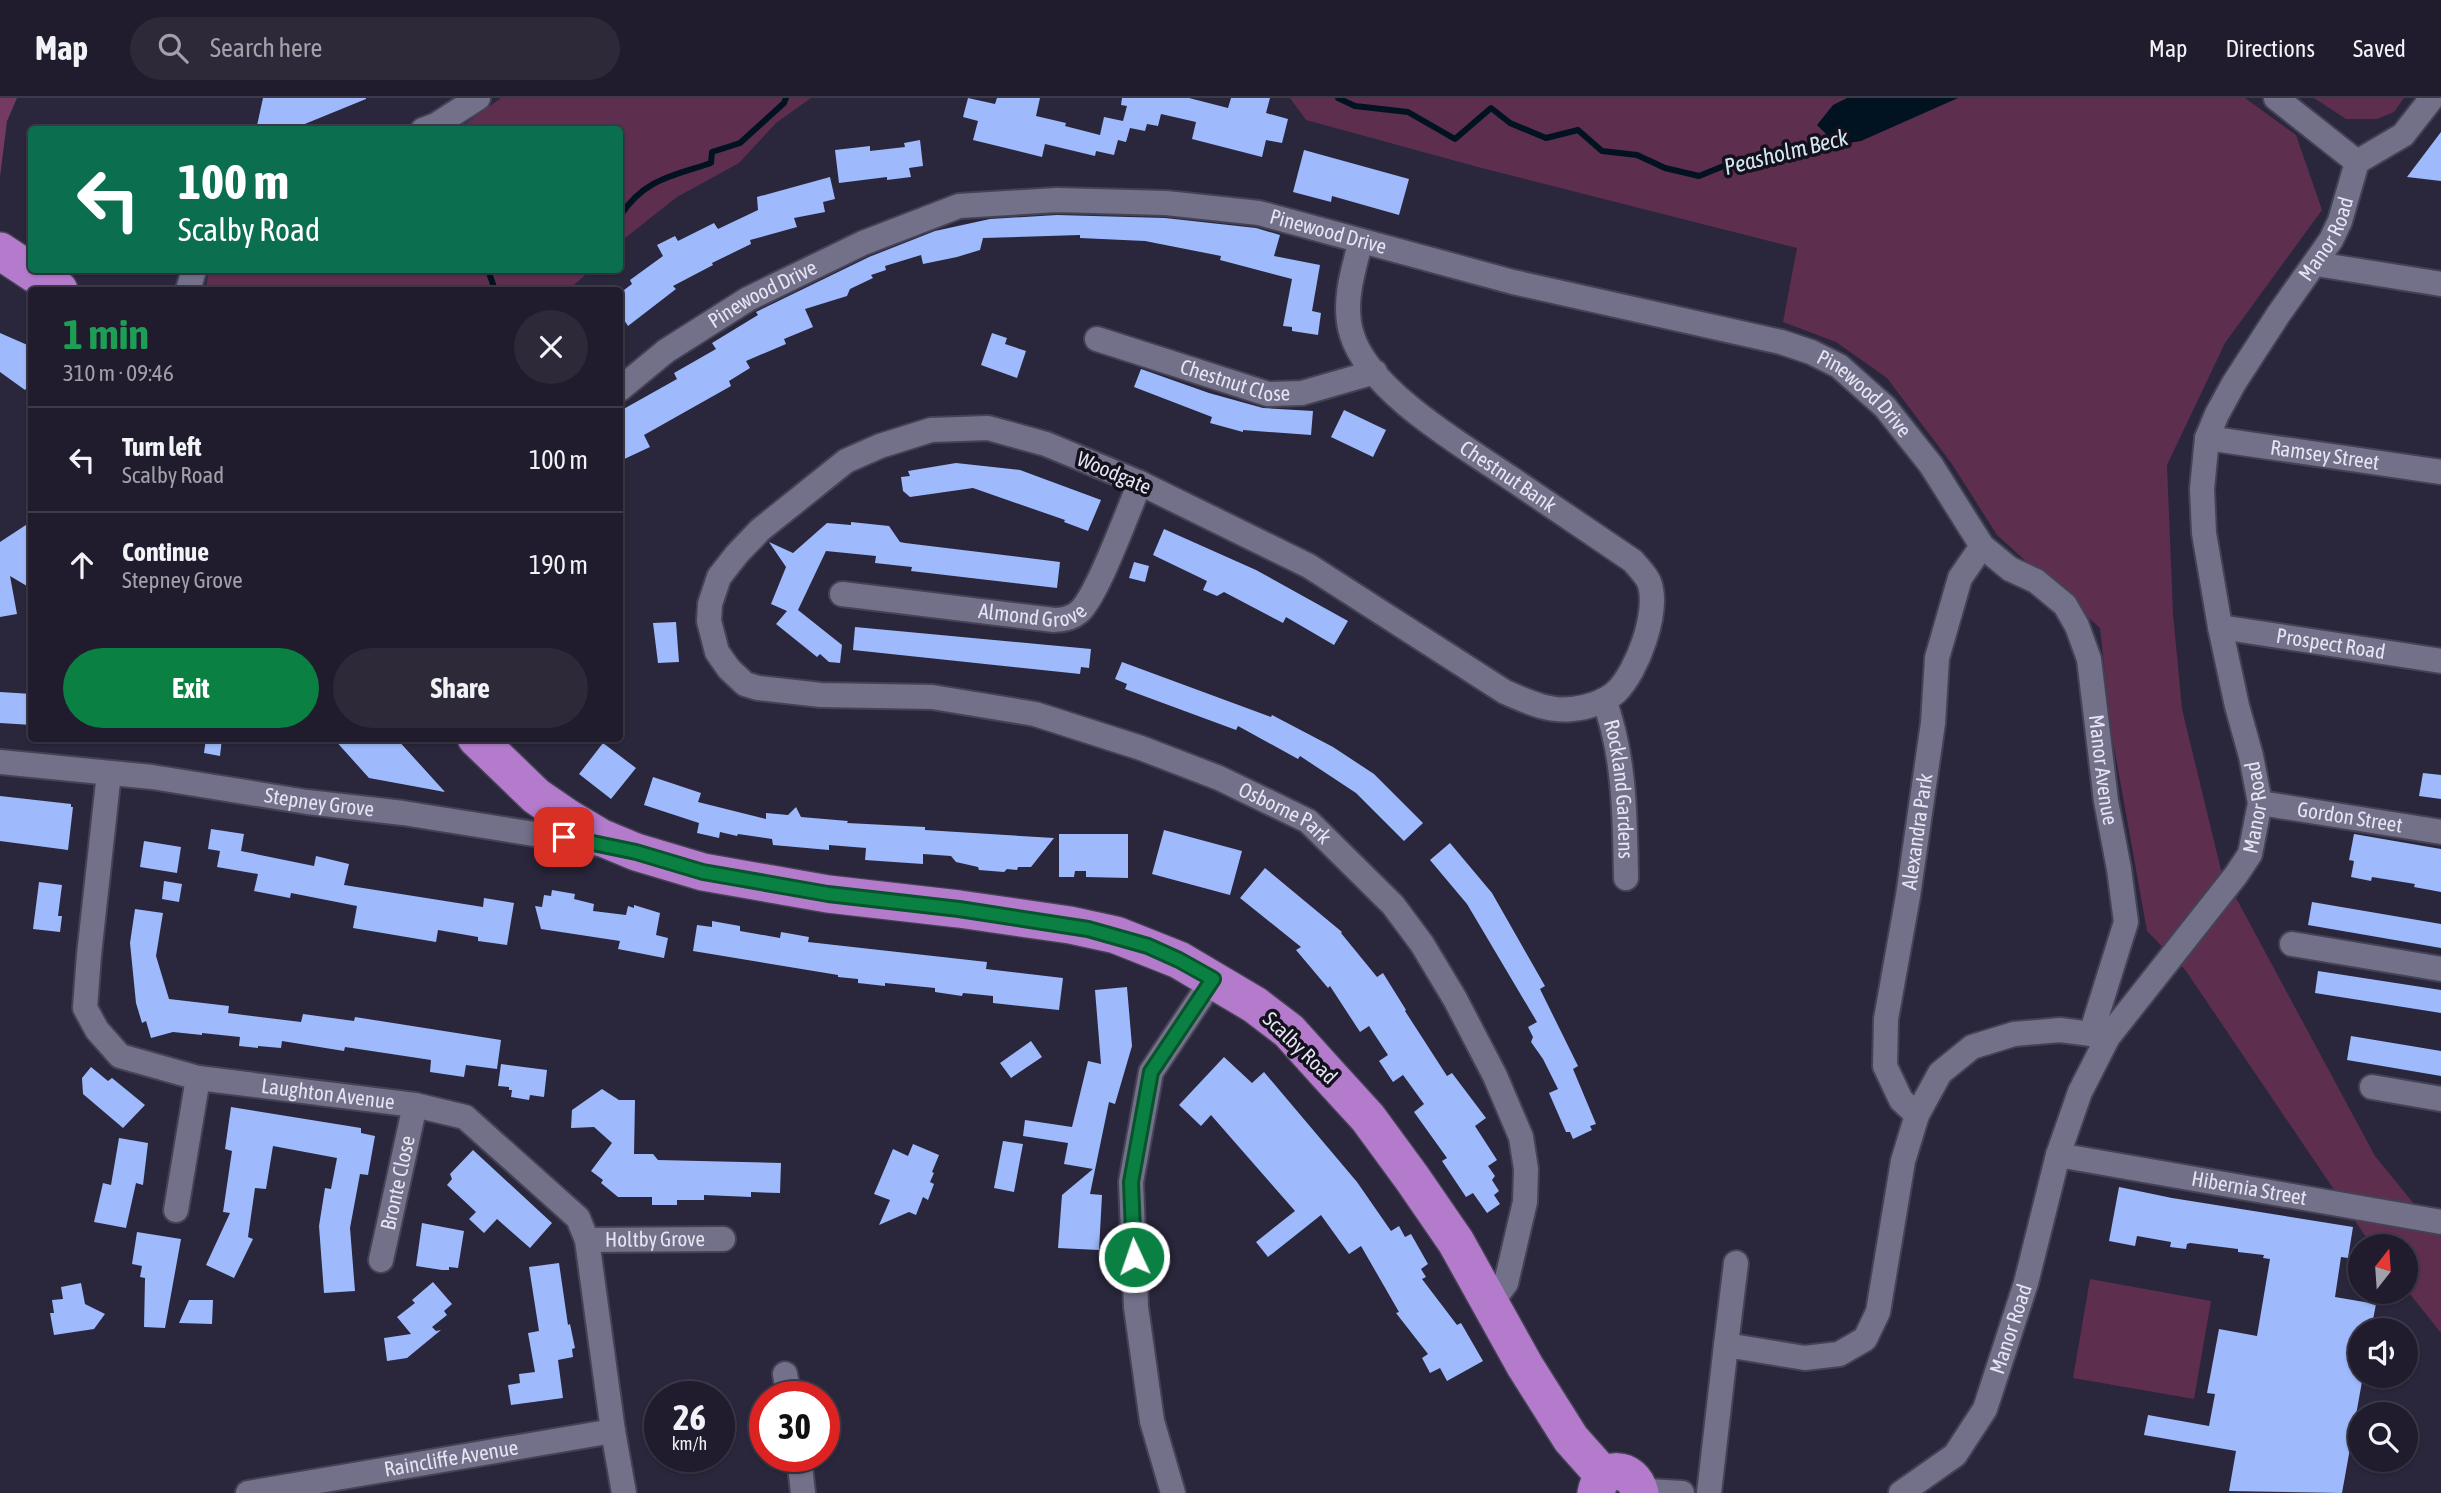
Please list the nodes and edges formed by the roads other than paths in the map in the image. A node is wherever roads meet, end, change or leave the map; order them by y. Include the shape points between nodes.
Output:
1 (478, 98) edge
2 (2276, 98) edge
3 (2431, 98) edge
4 (433, 126) edge
5 (2357, 162) junction
6 (1361, 241) junction
7 (0, 251) edge
8 (2316, 264) junction
9 (28, 268) edge
10 (2441, 284) edge
11 (1097, 340) dead end
12 (1375, 372) junction
13 (623, 387) edge
14 (2207, 438) junction
15 (2441, 472) edge
16 (1140, 483) junction
17 (1982, 546) junction
18 (842, 594) dead end
19 (2220, 628) junction
20 (2441, 661) edge
21 (729, 669) joint
22 (1604, 700) junction
23 (480, 742) edge
24 (0, 762) edge
25 (109, 773) junction
26 (2260, 803) junction
27 (2441, 832) edge
28 (636, 852) junction
29 (1626, 878) dead end
30 (2292, 944) dead end
31 (2441, 969) edge
32 (1213, 979) junction
33 (2099, 1035) junction
34 (198, 1078) junction
35 (2372, 1087) dead end
36 (2441, 1099) edge
37 (415, 1104) junction
38 (1917, 1115) junction
39 (2059, 1155) junction
40 (176, 1210) dead end
41 (2431, 1220) edge
42 (723, 1239) dead end
43 (587, 1240) junction
44 (381, 1260) dead end
45 (1736, 1263) dead end
46 (1490, 1303) junction
47 (1726, 1345) junction
48 (613, 1431) junction
49 (801, 1472) edge
50 (1600, 1485) edge
51 (248, 1493) edge
52 (624, 1493) edge
53 (803, 1493) edge
54 (1173, 1493) edge
55 (1640, 1493) edge
56 (1682, 1493) edge
57 (1709, 1493) edge
58 (1900, 1493) edge

1 - 4 street
2 - 5 street
3 - 5 street via 2403,135
5 - 8 street, Manor Road via 2340,221
6 - 12 street, Chestnut Bank via 1348,310 1359,352
6 - 13 street, Pinewood Drive via 1259,213 1166,203 1057,200 959,206 863,243 748,299 666,352
6 - 17 street, Pinewood Drive via 1811,352 1839,366 1885,407 1931,465
7 - 9 highway
8 - 10 street
8 - 14 street, Manor Road via 2234,383
11 - 12 street, Chestnut Close via 1268,394 1301,393
12 - 22 street, Chestnut Bank via 1418,415 1633,561 1649,583 1649,620 1641,653 1616,693
14 - 15 street, Ramsey Street
14 - 19 street, Manor Road via 2204,533
16 - 18 street, Almond Grove via 1086,604 1067,618
16 - 21 street, Woodgate via 1046,444 988,428 931,430 846,461 760,530 719,577 709,621 717,652
16 - 22 street, Woodgate via 1310,566 1505,692 1558,709 1582,708
17 - 33 street, Manor Avenue via 2065,605 2089,659 2126,922
17 - 38 street, Alexandra Park via 1960,578 1937,658 1933,723 1886,1019 1885,1066 1901,1100
19 - 20 street, Prospect Road
19 - 26 street, Manor Road
21 - 46 street, Osborne Park via 746,684 772,691 932,696 1035,714 1219,778 1308,821 1393,905 1422,944 1495,1076 1521,1137 1527,1169 1525,1202 1506,1283
22 - 29 street, Rockland Gardens via 1618,751
23 - 28 highway, Scalby Road via 536,796 600,837
24 - 25 street, Stepney Grove
25 - 28 street, Stepney Grove via 564,837
25 - 34 street, Laughton Avenue via 85,1008 97,1030 120,1055
26 - 27 street, Gordon Street
26 - 33 street, Manor Road via 2250,854 2236,875 2182,946
28 - 32 highway, Scalby Road via 703,872 828,894 1088,929 1148,946
30 - 31 street
32 - 46 highway, Scalby Road via 1289,1031 1368,1118 1456,1242
32 - 54 street via 1151,1072 1131,1182 1136,1307 1148,1396
33 - 38 street via 2060,1030 2014,1034 1972,1047 1940,1073
33 - 39 street, Manor Road
34 - 37 street, Laughton Avenue
34 - 40 street
35 - 36 street
37 - 43 street, Laughton Avenue via 465,1117 578,1219
37 - 44 street, Bronte Close
38 - 47 street via 1903,1161 1878,1312 1865,1339 1839,1354 1805,1358
39 - 41 street, Hibernia Street
39 - 58 street, Manor Road via 2026,1283 1985,1409 1955,1455
42 - 43 street, Holtby Grove
43 - 48 street, Laughton Avenue
45 - 47 street
46 - 50 highway, Scalby Road
47 - 57 street
48 - 51 street, Raincliffe Avenue
48 - 52 street, Laughton Avenue
49 - 53 street
50 - 55 highway via 1615,1471 1627,1473
55 - 56 street

